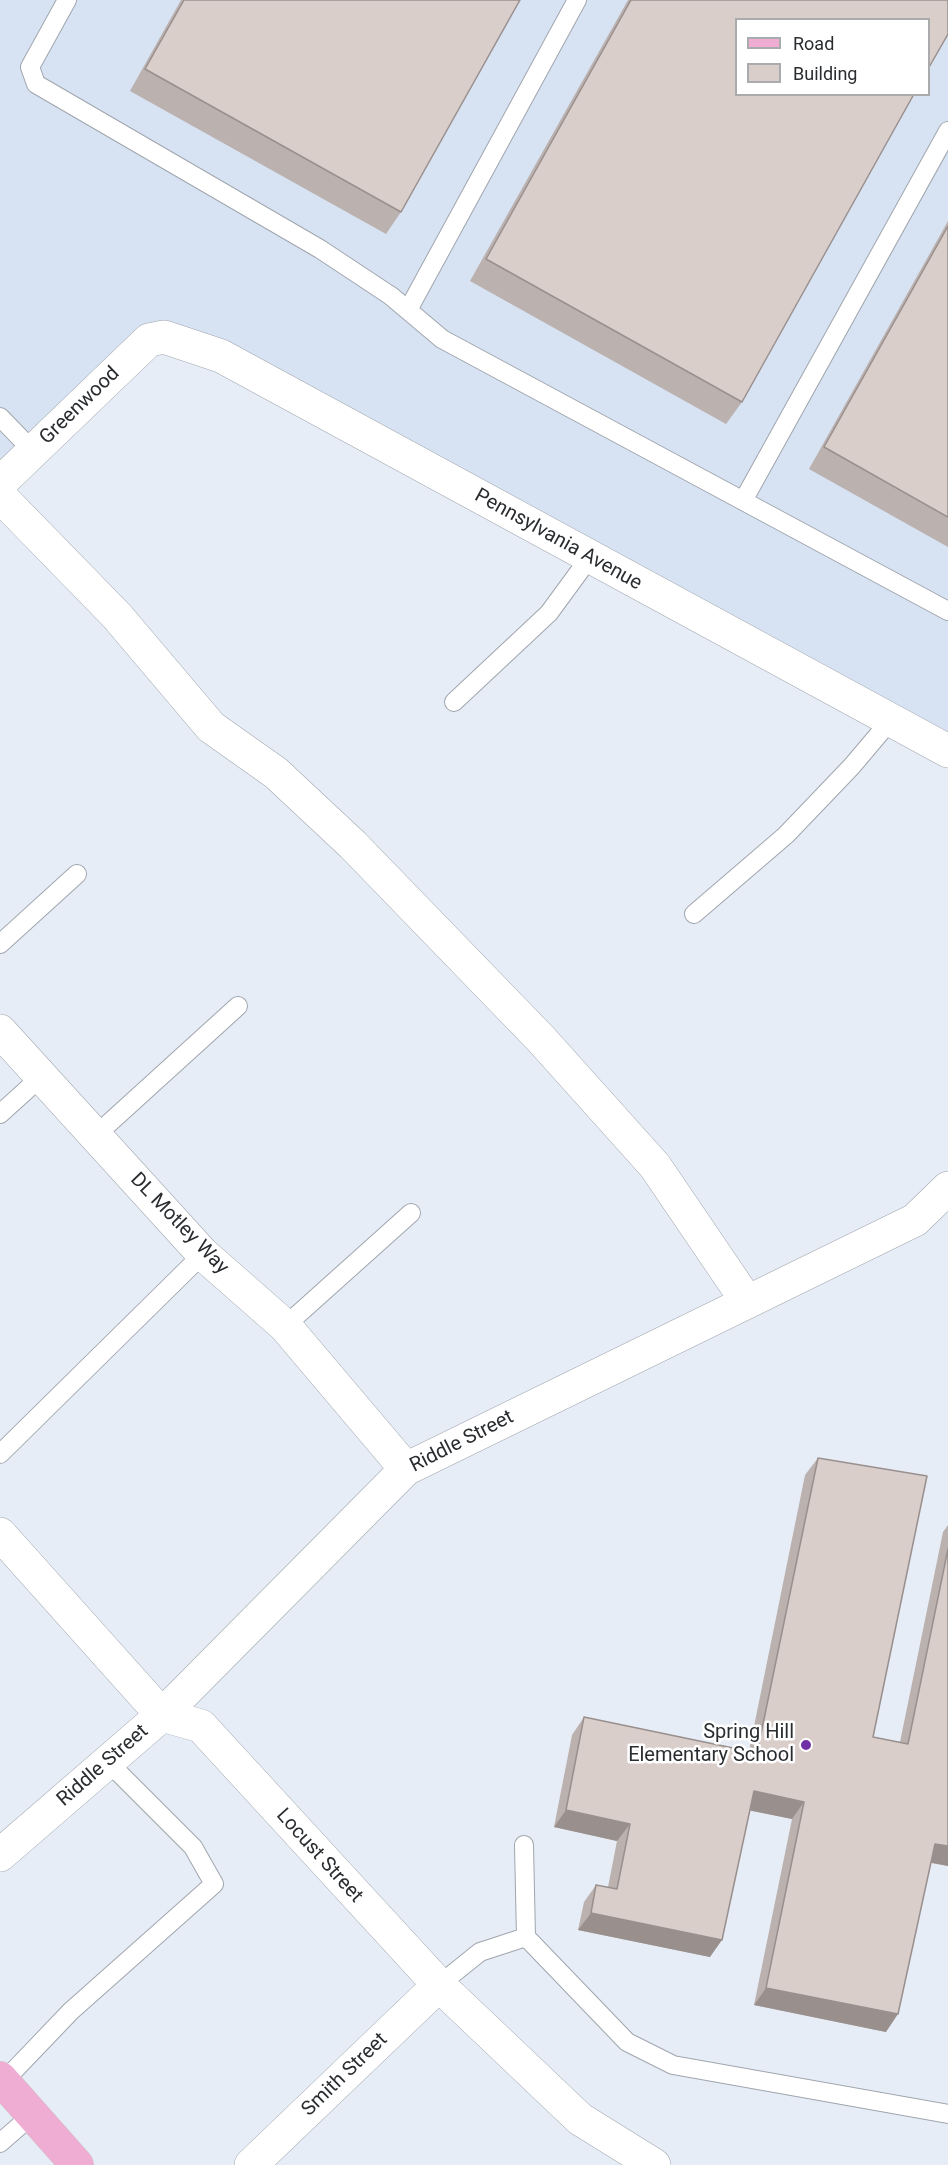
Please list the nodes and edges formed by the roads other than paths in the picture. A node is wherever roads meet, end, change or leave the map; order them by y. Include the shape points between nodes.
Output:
1 (67, 0) edge
2 (577, 0) edge
3 (948, 131) edge
4 (408, 310) junction
5 (164, 337) joint
6 (0, 417) edge
7 (33, 451) junction
8 (0, 483) edge
9 (0, 496) edge
10 (743, 501) junction
11 (590, 557) junction
12 (948, 611) edge
13 (454, 702) dead end
14 (890, 721) junction
15 (948, 751) edge
16 (77, 874) dead end
17 (694, 914) dead end
18 (0, 944) edge
19 (238, 1006) dead end
20 (0, 1031) edge
21 (42, 1077) junction
22 (0, 1114) edge
23 (96, 1135) junction
24 (948, 1188) edge
25 (411, 1213) dead end
26 (203, 1254) junction
27 (746, 1300) junction
28 (285, 1326) junction
29 (0, 1454) edge
30 (406, 1469) junction
31 (0, 1534) edge
32 (162, 1715) junction
33 (108, 1762) junction
34 (524, 1845) dead end
35 (0, 1856) edge
36 (526, 1937) junction
37 (439, 1984) junction
38 (1, 2080) edge
39 (948, 2114) edge
40 (33, 2115) junction
41 (0, 2143) edge
42 (77, 2165) edge
43 (251, 2165) edge
44 (654, 2165) edge

1 - 4 lane via 30,68 36,84 320,249
2 - 4 lane
3 - 10 lane
4 - 10 lane via 442,339
5 - 7 street, Greenwood via 149,340
5 - 11 street, Pennsylvania Avenue via 221,356
6 - 7 lane
7 - 8 street, Greenwood
9 - 27 street via 117,615 211,727 276,773 352,845 540,1040 655,1166
10 - 12 lane
11 - 13 lane via 549,613
11 - 14 street, Pennsylvania Avenue
14 - 15 street, Pennsylvania Avenue
14 - 17 lane via 786,835
16 - 18 lane
19 - 23 lane
20 - 21 street, DL Motley Way
21 - 22 lane
21 - 23 street, DL Motley Way
23 - 26 street, DL Motley Way
24 - 27 street, Riddle Street via 915,1220
25 - 28 lane
26 - 28 street, DL Motley Way
26 - 29 lane
27 - 30 street, Riddle Street
28 - 30 street, DL Motley Way
30 - 32 street, Riddle Street
31 - 32 street
32 - 33 street, Riddle Street
32 - 37 street, Locust Street via 201,1726
33 - 35 street, Riddle Street
33 - 38 lane via 194,1847 214,1884 71,2011
34 - 36 lane
36 - 37 lane via 480,1952
36 - 39 lane via 627,2042 673,2064
37 - 43 street, Smith Street
37 - 44 street, Locust Street via 580,2119
38 - 40 main road
40 - 41 lane
40 - 42 main road

